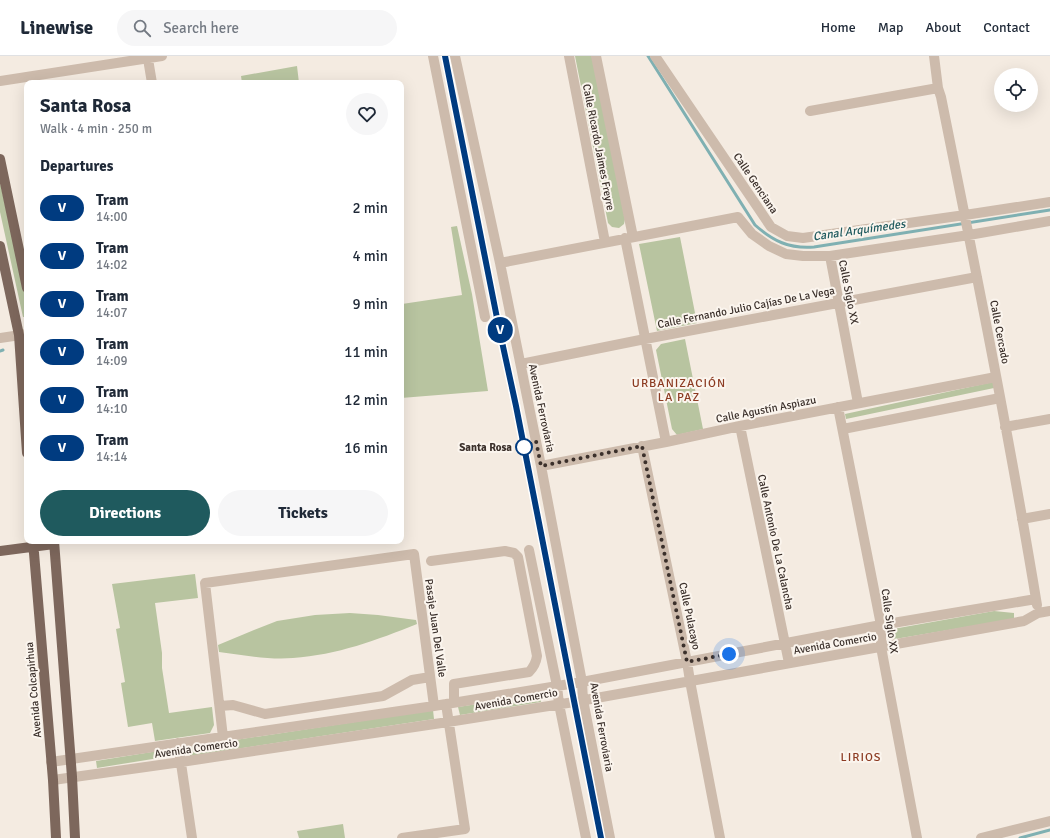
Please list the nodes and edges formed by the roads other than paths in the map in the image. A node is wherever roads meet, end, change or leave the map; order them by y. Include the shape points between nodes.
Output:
1 (162, 56) edge
2 (433, 56) edge
3 (455, 56) edge
4 (569, 56) edge
5 (596, 56) edge
6 (656, 56) edge
7 (934, 56) edge
8 (148, 58) junction
9 (152, 80) edge
10 (0, 81) edge
11 (938, 88) junction
12 (810, 111) dead end
13 (0, 159) edge
14 (1050, 202) edge
15 (1050, 221) edge
16 (967, 225) junction
17 (629, 238) junction
18 (606, 242) junction
19 (0, 246) edge
20 (830, 256) junction
21 (500, 263) junction
22 (24, 274) edge
23 (977, 277) junction
24 (839, 302) junction
25 (485, 317) dead end
26 (23, 334) edge
27 (0, 338) edge
28 (645, 338) junction
29 (24, 364) edge
30 (521, 364) junction
31 (996, 377) junction
32 (1000, 398) junction
33 (858, 403) junction
34 (838, 407) junction
35 (1050, 419) edge
36 (740, 426) junction
37 (1005, 427) junction
38 (843, 429) junction
39 (666, 442) junction
40 (642, 446) junction
41 (541, 466) junction
42 (1050, 514) edge
43 (1022, 519) junction
44 (34, 544) edge
45 (54, 544) edge
46 (529, 550) dead end
47 (0, 551) edge
48 (431, 561) dead end
49 (1036, 599) junction
50 (1050, 611) edge
51 (1038, 613) junction
52 (881, 625) junction
53 (784, 643) junction
54 (881, 647) junction
55 (687, 662) junction
56 (789, 663) junction
57 (430, 677) junction
58 (690, 681) junction
59 (582, 682) junction
60 (557, 686) junction
61 (583, 700) junction
62 (450, 703) junction
63 (559, 704) junction
64 (220, 706) junction
65 (434, 706) junction
66 (448, 722) junction
67 (223, 737) junction
68 (178, 743) junction
69 (70, 760) junction
70 (51, 762) junction
71 (181, 762) junction
72 (72, 777) junction
73 (53, 780) junction
74 (1050, 821) edge
75 (56, 838) edge
76 (75, 838) edge
77 (192, 838) edge
78 (402, 838) edge
79 (586, 838) edge
80 (610, 838) edge
81 (720, 838) edge
82 (917, 838) edge
83 (981, 838) edge

1 - 8 street
2 - 25 street
3 - 21 street, Avenida Ferroviaria
4 - 18 street, Calle Ricardo Jaimes Freyre
5 - 17 street, Calle Ricardo Jaimes Freyre
6 - 16 street, Calle Genciana via 771,227 787,236 803,238
7 - 11 street, Calle Cercado
8 - 9 street
8 - 10 street
11 - 12 street
11 - 16 street, Calle Cercado
13 - 22 main road
14 - 16 street, Calle Genciana
15 - 16 street, Calle Genciana
16 - 20 street, Calle Genciana
16 - 23 street, Calle Cercado
17 - 18 street
17 - 20 street, Calle Genciana via 738,217 752,234 786,254
17 - 28 street, Calle Ricardo Jaimes Freyre
18 - 21 street
19 - 26 main road
20 - 24 street, Calle Siglo XX
21 - 30 street, Avenida Ferroviaria
23 - 24 street, Calle Fernando Julio Cajías De La Vega
23 - 31 street, Calle Cercado
24 - 28 street, Calle Fernando Julio Cajías De La Vega
24 - 33 street, Calle Siglo XX
26 - 27 street
26 - 29 main road
28 - 30 street, Calle Fernando Julio Cajías De La Vega
28 - 39 street, Calle Ricardo Jaimes Freyre
30 - 41 street, Avenida Ferroviaria
31 - 32 street, Calle Cercado
31 - 33 street, Calle Agustín Aspiazu
32 - 37 street, Calle Cercado
32 - 38 street
33 - 34 street, Calle Agustín Aspiazu
34 - 36 street, Calle Agustín Aspiazu
34 - 38 street, Calle Siglo XX
35 - 37 street
36 - 39 street, Calle Agustín Aspiazu
36 - 53 street, Calle Antonio De La Calancha
37 - 43 street, Calle Cercado
38 - 52 street, Calle Siglo XX
39 - 40 street, Calle Agustín Aspiazu
40 - 41 street, Calle Agustín Aspiazu
40 - 55 street, Calle Pulacayo
41 - 59 street, Avenida Ferroviaria
42 - 43 street
43 - 49 street, Calle Cercado
44 - 47 main road
44 - 70 main road, Avenida Colcapirhua
45 - 69 main road
46 - 60 street
48 - 62 street via 505,551 510,551 518,557 537,656 529,672 454,684
49 - 51 street, Calle Cercado
49 - 52 street, Avenida Comercio
50 - 51 street, Avenida Comercio
51 - 54 street, Avenida Comercio via 1024,621
52 - 53 street, Avenida Comercio
52 - 54 street, Calle Siglo XX
53 - 55 street, Avenida Comercio
53 - 56 street, Calle Antonio De La Calancha
54 - 56 street, Avenida Comercio
54 - 82 street, Calle Siglo XX
55 - 58 street, Calle Pulacayo
55 - 59 street, Avenida Comercio
56 - 58 street, Avenida Comercio
57 - 64 street via 412,680 383,696 265,714 233,705
57 - 64 street, Pasaje Juan Del Valle via 414,554 205,583
57 - 65 street, Pasaje Juan Del Valle
58 - 61 street, Avenida Comercio
58 - 81 street, Calle Pulacayo
59 - 60 street, Avenida Comercio
59 - 61 street, Avenida Ferroviaria
60 - 62 street, Avenida Comercio
60 - 63 street
61 - 63 street, Avenida Comercio
61 - 80 street, Avenida Ferroviaria
62 - 65 street, Avenida Comercio
62 - 66 street
63 - 66 street, Avenida Comercio
63 - 79 street
64 - 67 street
65 - 67 street, Avenida Comercio
66 - 71 street, Avenida Comercio
66 - 78 street via 465,829
67 - 68 street, Avenida Comercio
68 - 69 street, Avenida Comercio
68 - 71 street
69 - 70 street, Avenida Comercio
69 - 72 main road
70 - 73 main road, Avenida Colcapirhua
71 - 72 street, Avenida Comercio
71 - 77 street
72 - 73 street, Avenida Comercio
72 - 76 main road
73 - 75 main road, Avenida Colcapirhua
74 - 83 street

